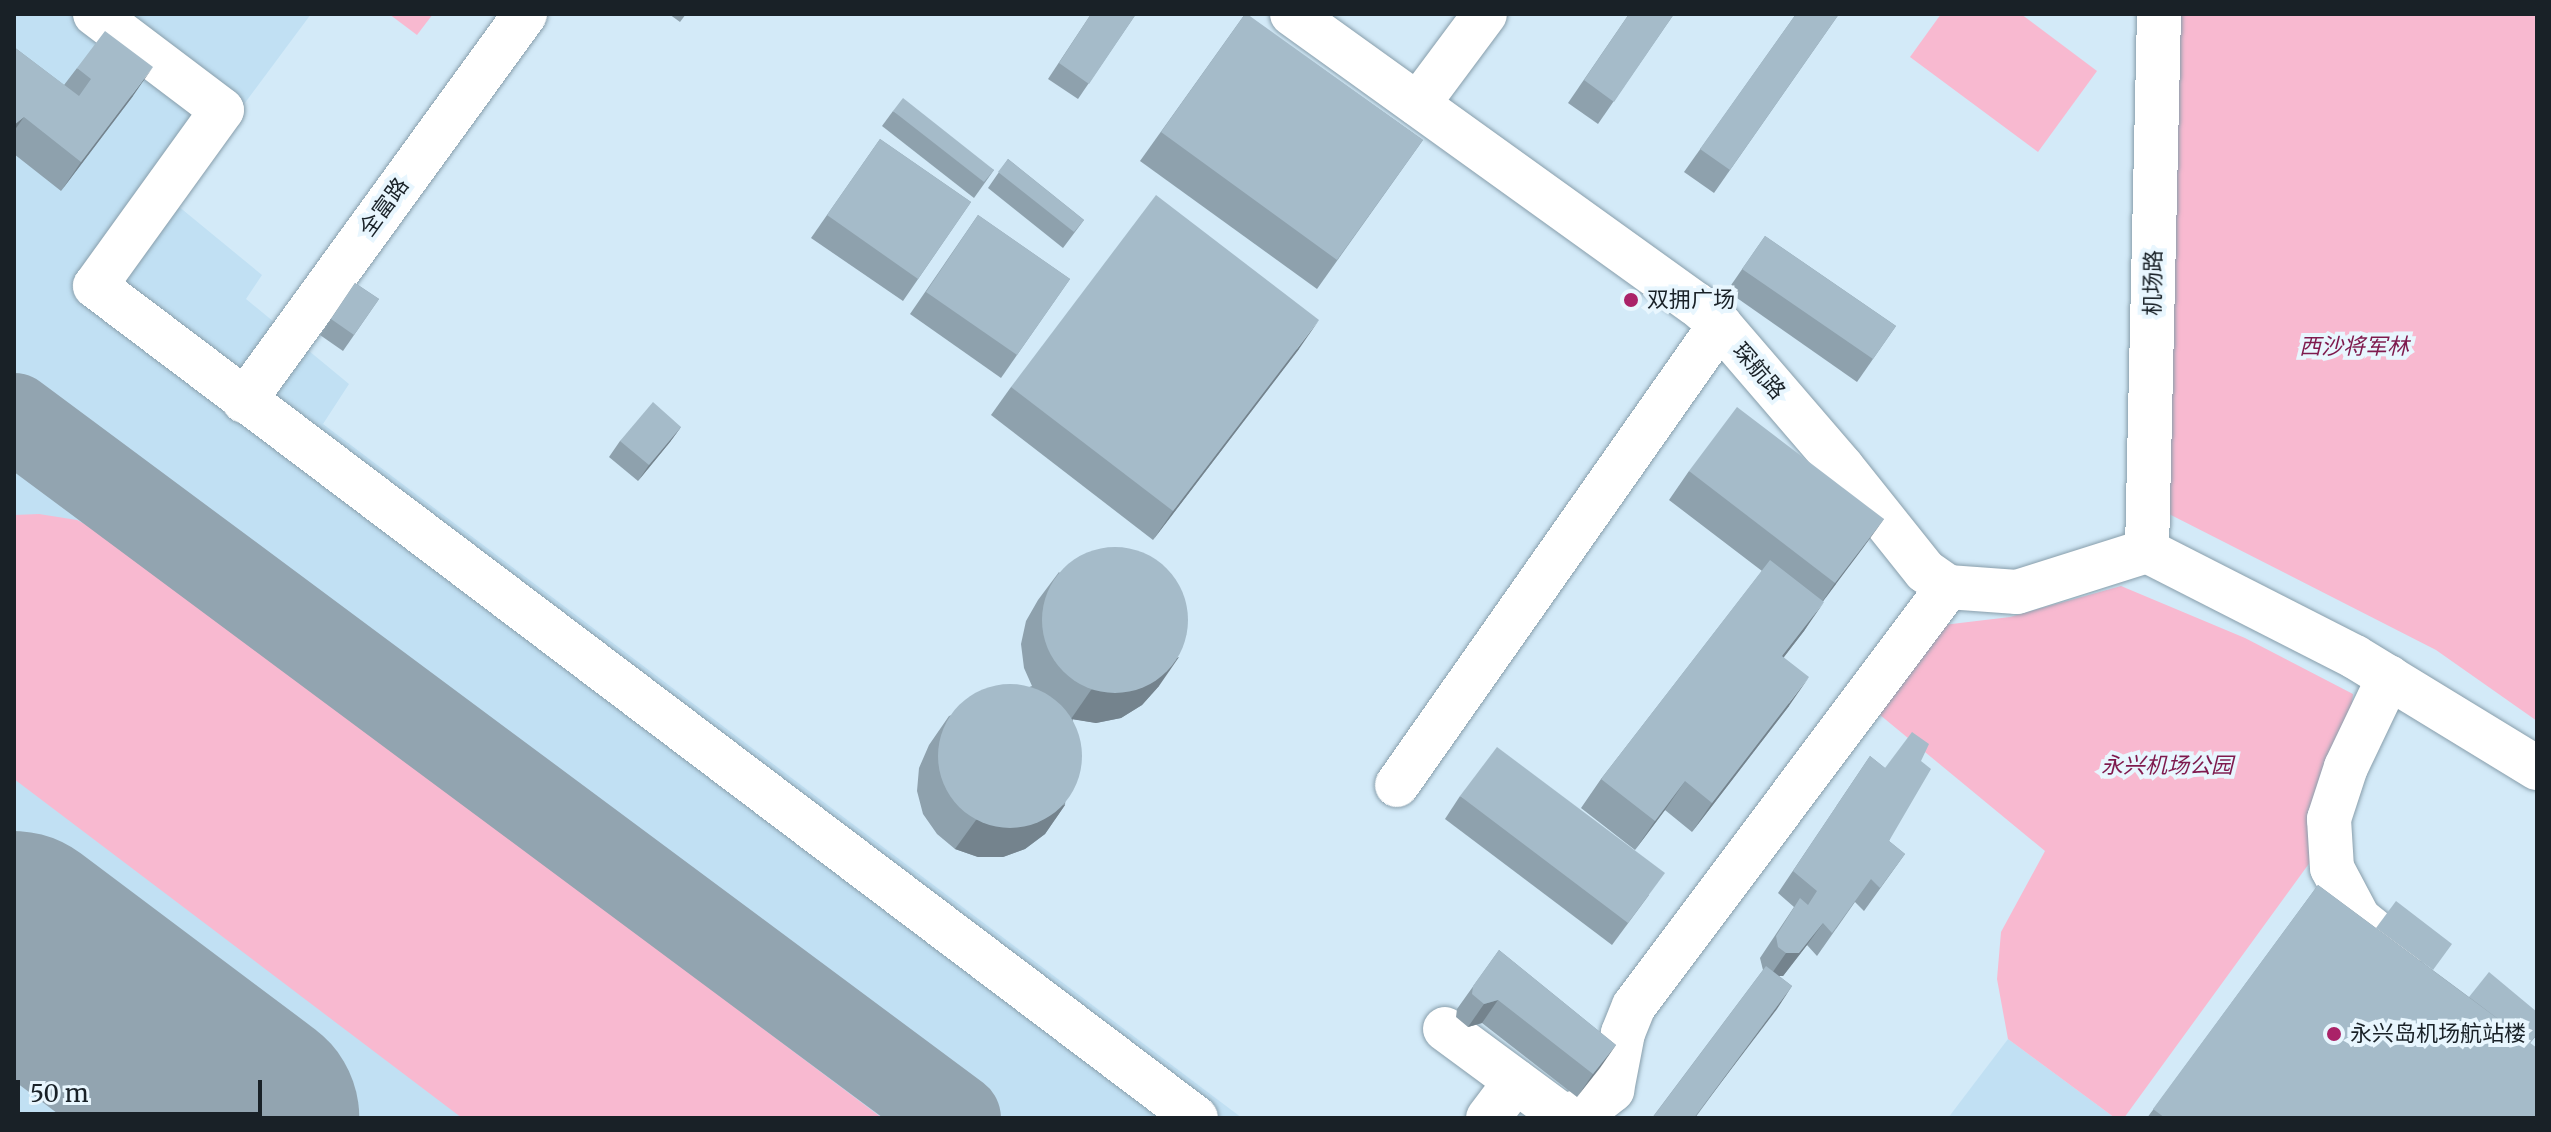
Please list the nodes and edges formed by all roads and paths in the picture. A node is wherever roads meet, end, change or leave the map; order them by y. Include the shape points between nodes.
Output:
1 (95, 14) edge
2 (525, 14) edge
3 (1292, 14) edge
4 (1485, 14) edge
5 (2159, 14) edge
6 (1418, 104) junction
7 (1720, 325) junction
8 (244, 401) junction
9 (2147, 551) junction
10 (1948, 587) junction
11 (2389, 677) junction
12 (2537, 768) edge
13 (1397, 785) dead end
14 (2433, 979) edge
15 (1445, 1029) dead end
16 (1516, 1081) junction
17 (1196, 1118) edge
18 (1488, 1118) edge

1 - 8 street via 222,110 95,286
2 - 8 street, 全富路
3 - 6 street, 琛航路
4 - 6 street
5 - 9 street, 机场路
6 - 7 street, 琛航路
7 - 10 street, 琛航路 via 1925,571
7 - 13 street
8 - 17 street
9 - 10 street via 2017,592
9 - 11 street
10 - 16 street via 1634,1006 1612,1090 1588,1109 1563,1116
11 - 12 street
11 - 14 street via 2346,767 2329,819 2332,868 2359,919
15 - 16 street
16 - 18 street

